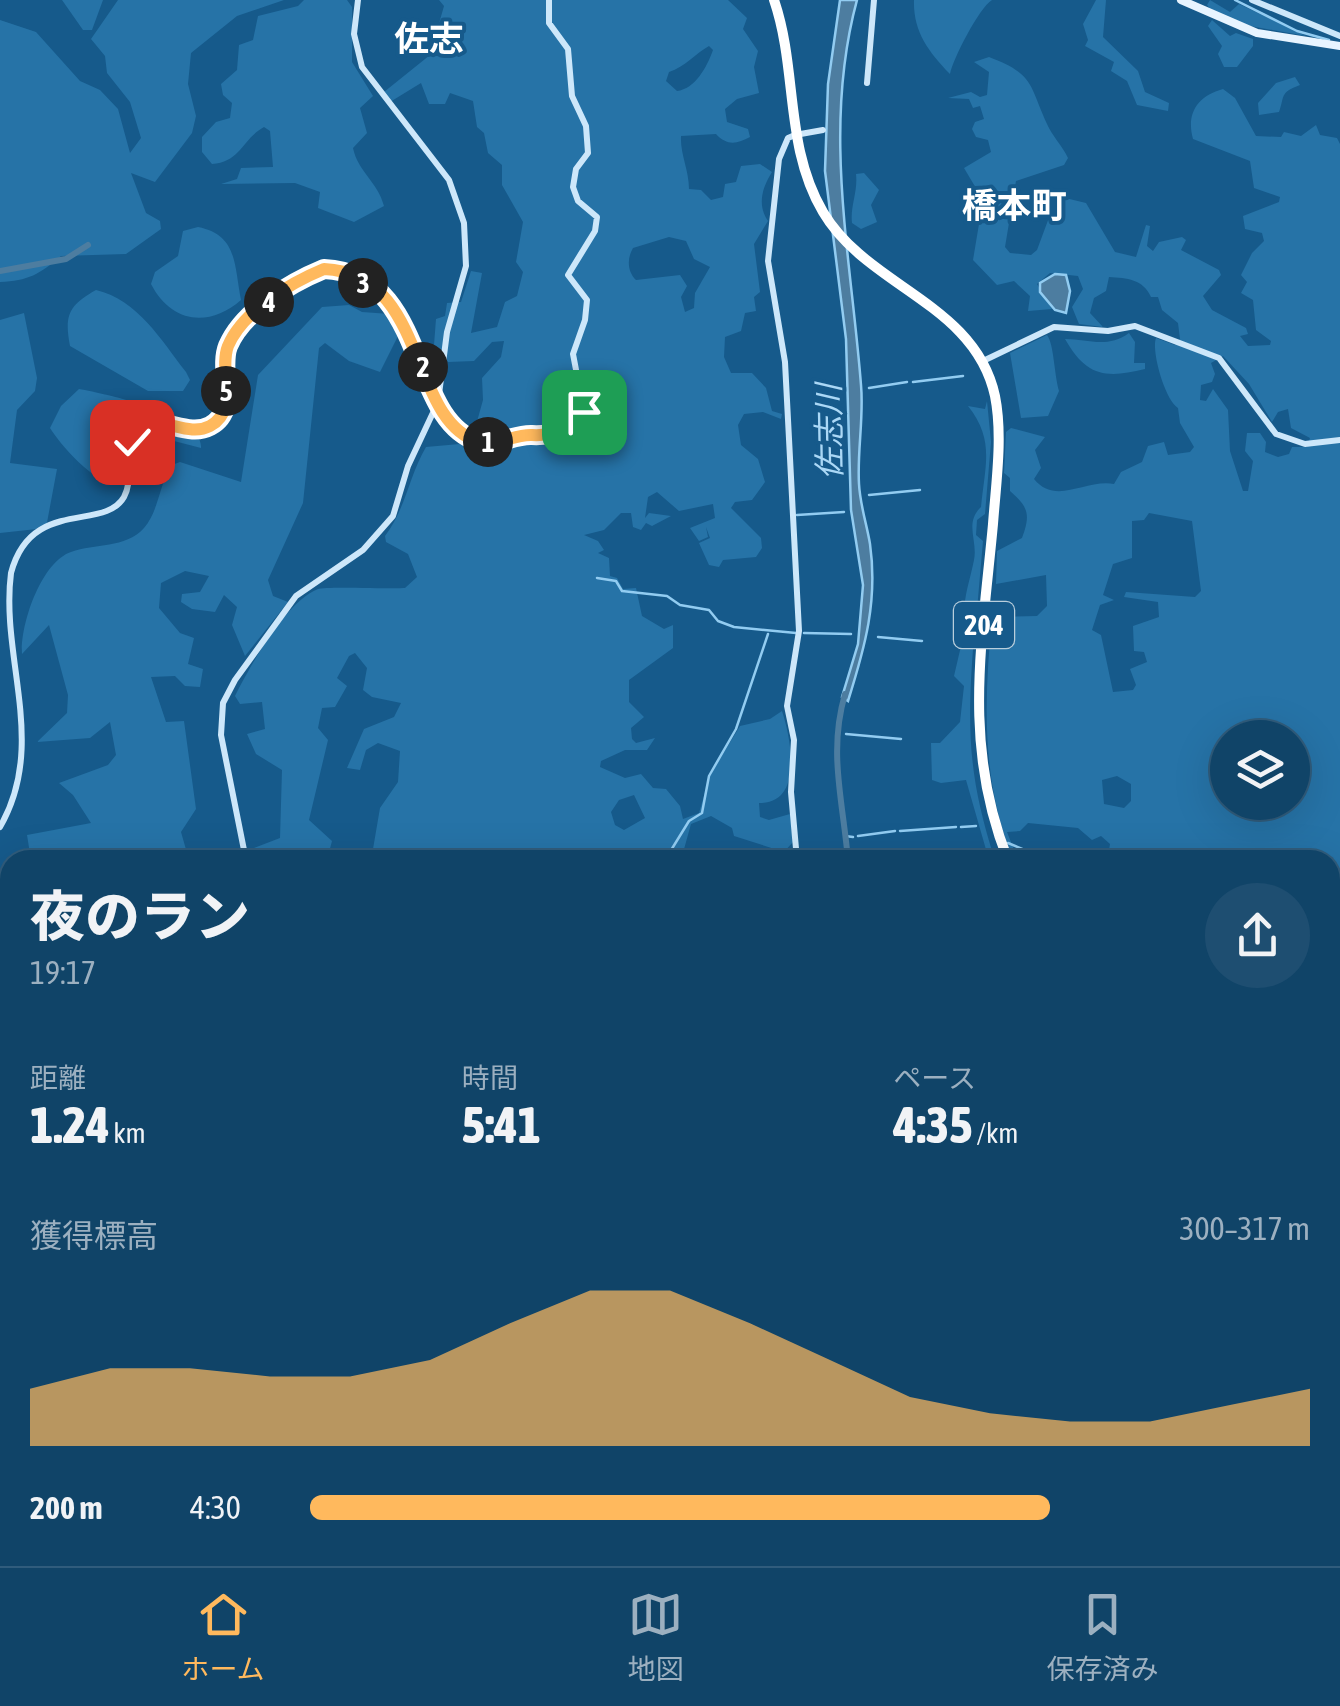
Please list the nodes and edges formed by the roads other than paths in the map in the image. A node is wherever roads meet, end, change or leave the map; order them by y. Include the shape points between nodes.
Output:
1 (358, 0) edge
2 (549, 0) edge
3 (774, 0) edge
4 (874, 0) edge
5 (1181, 0) edge
6 (1252, 0) edge
7 (1340, 36) edge
8 (1340, 46) edge
9 (867, 84) dead end
10 (823, 130) dead end
11 (795, 135) junction
12 (982, 362) junction
13 (438, 402) junction
14 (1340, 440) edge
15 (0, 827) edge
16 (244, 850) edge
17 (796, 850) edge
18 (1002, 850) edge

1 - 13 main road via 354,34 362,67 446,173 464,223 466,266 447,332
2 - 13 main road via 549,23 568,49 572,96 586,126 588,152 572,187 597,217 595,232 568,274 586,300 572,354 574,394 584,415 550,435 484,442 454,426
3 - 11 highway, 204
4 - 9 main road
5 - 8 main road via 1257,33
6 - 7 main road
10 - 11 main road
11 - 12 highway, 204 via 805,178 825,216 857,254 948,318
11 - 17 main road via 779,159 768,260 785,362 799,631 787,706
12 - 14 main road via 1054,327 1136,326 1219,358 1276,434 1305,444
12 - 18 highway, 204 via 998,421 977,739
13 - 15 main road via 390,302 340,272 314,273 254,312 228,347 226,406 218,420 198,430 147,426 132,442 120,502 51,523 18,554 6,621 22,744 12,802
13 - 16 main road via 385,529 296,596 228,690 222,735

